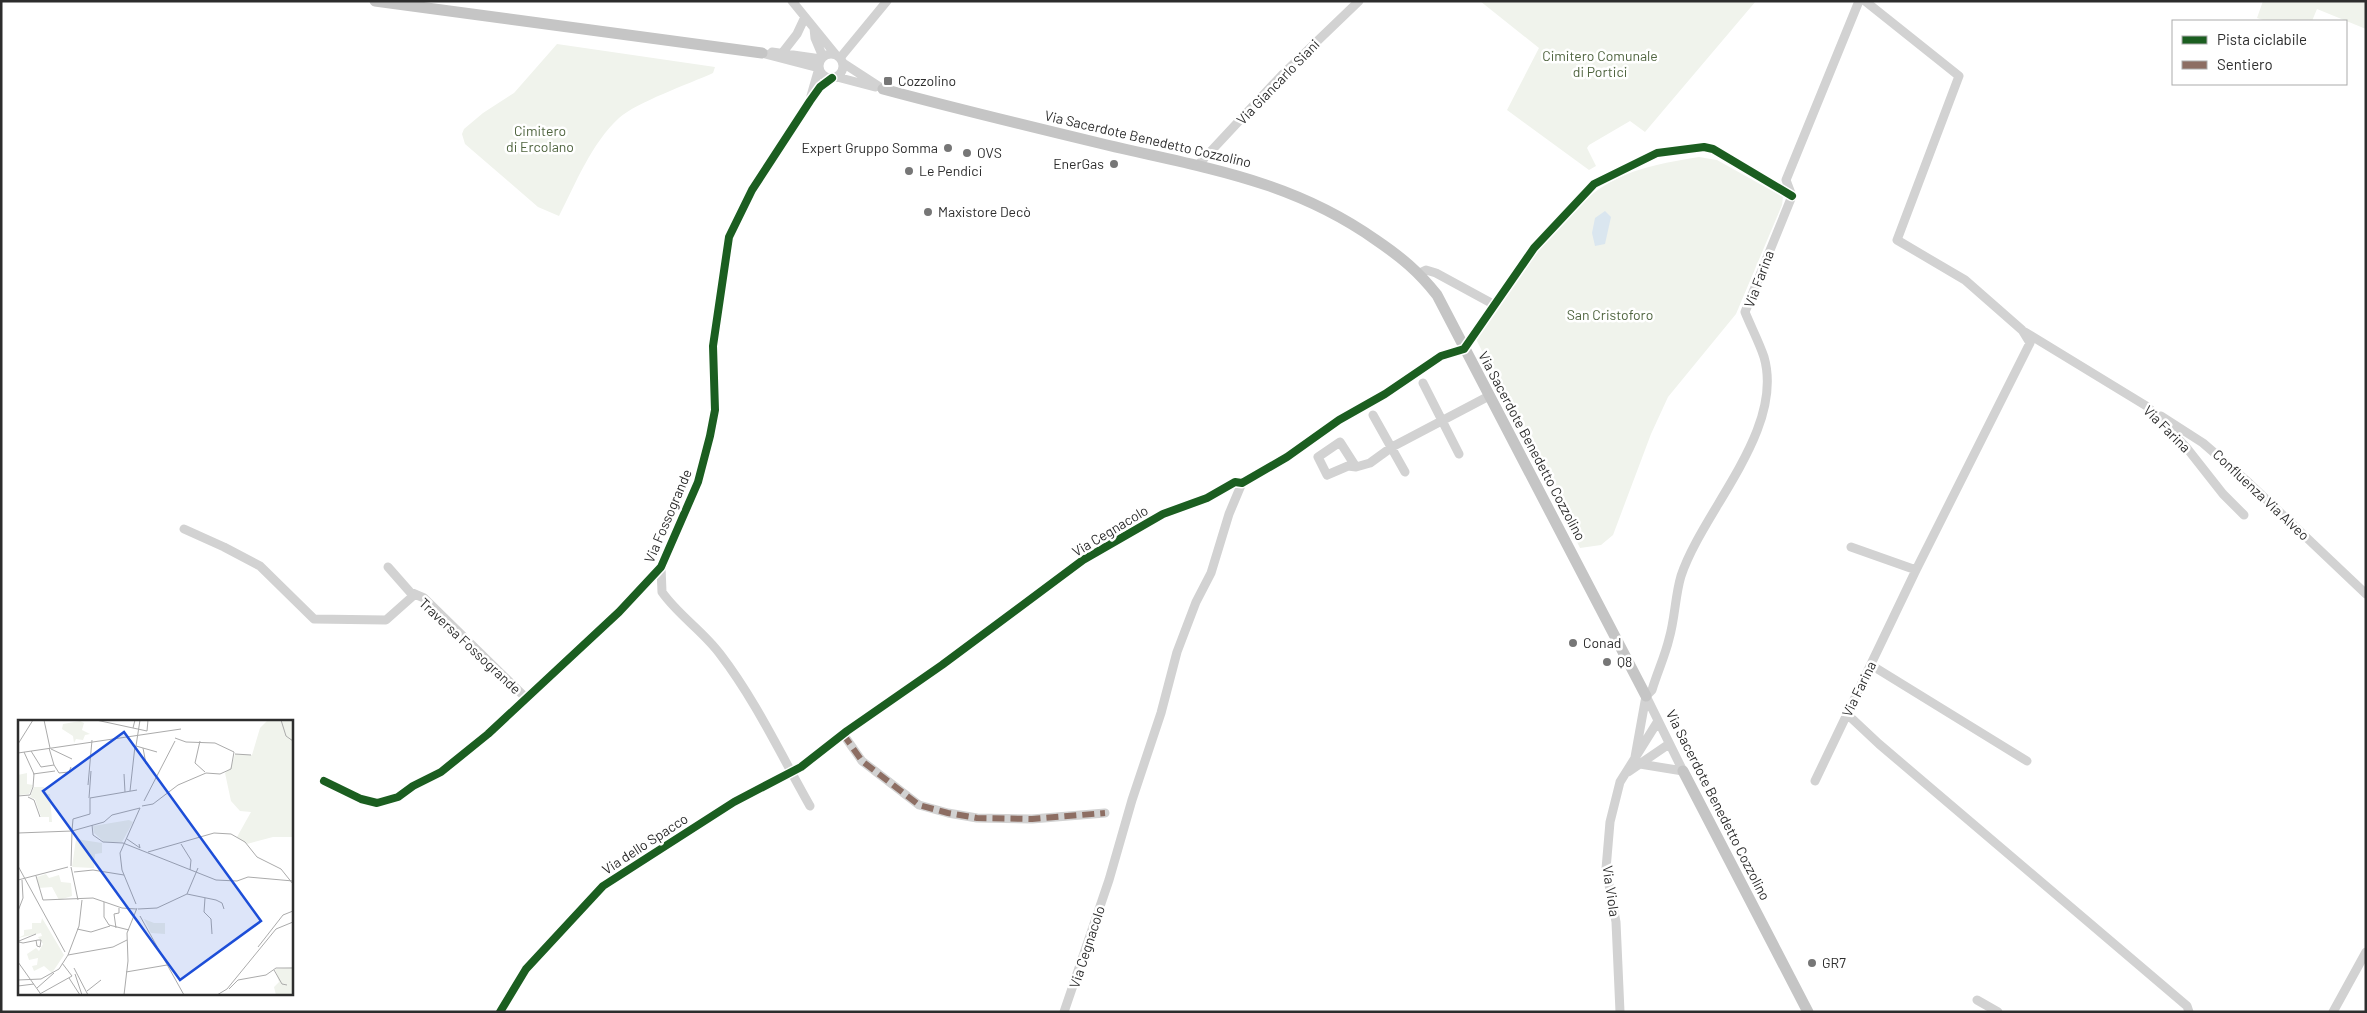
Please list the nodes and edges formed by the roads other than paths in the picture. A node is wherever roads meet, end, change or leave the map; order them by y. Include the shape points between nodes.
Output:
1 (374, 1) edge
2 (792, 1) edge
3 (887, 1) edge
4 (1359, 1) edge
5 (1859, 1) edge
6 (1865, 1) edge
7 (805, 17) junction
8 (814, 28) junction
9 (762, 52) junction
10 (783, 52) junction
11 (839, 59) junction
12 (821, 61) junction
13 (835, 78) junction
14 (883, 89) junction
15 (810, 101) junction
16 (1198, 165) junction
17 (1792, 196) junction
18 (1420, 273) junction
19 (1493, 304) junction
20 (2022, 330) junction
21 (1464, 349) junction
22 (1423, 383) dead end
23 (1489, 396) junction
24 (2148, 407) junction
25 (1373, 415) dead end
26 (1442, 420) junction
27 (1392, 447) junction
28 (1459, 454) dead end
29 (1356, 467) dead end
30 (1405, 472) dead end
31 (1242, 484) junction
32 (2244, 515) dead end
33 (184, 529) dead end
34 (1851, 548) dead end
35 (388, 567) dead end
36 (661, 567) junction
37 (1916, 570) junction
38 (2366, 594) edge
39 (417, 595) junction
40 (1871, 665) junction
41 (1646, 696) junction
42 (526, 698) junction
43 (1847, 714) junction
44 (1658, 721) junction
45 (842, 734) junction
46 (1669, 744) junction
47 (1637, 760) junction
48 (2027, 761) dead end
49 (1684, 770) junction
50 (789, 772) junction
51 (324, 781) dead end
52 (1815, 781) dead end
53 (810, 806) dead end
54 (1105, 812) dead end
55 (2366, 952) edge
56 (1976, 1000) dead end
57 (500, 1012) edge
58 (1064, 1012) edge
59 (1620, 1012) edge
60 (1808, 1012) edge
61 (1998, 1012) edge
62 (2189, 1012) edge
63 (2333, 1012) edge

1 - 9 main road, Via Sacerdote Benedetto Cozzolino
2 - 7 street
3 - 11 street
4 - 16 street, Via Giancarlo Siani via 1282,75
5 - 17 street, Via Farina via 1786,180
6 - 20 street, Via Farina via 1960,76 1897,240 1965,280
7 - 8 street
7 - 10 street
8 - 11 street
8 - 12 street
9 - 10 street, Via Sacerdote Benedetto Cozzolino
9 - 12 street, Via Sacerdote Benedetto Cozzolino
10 - 12 street, Via Sacerdote Benedetto Cozzolino
11 - 12 street, Via Sacerdote Benedetto Cozzolino
11 - 13 street via 842,71
11 - 14 street, Via Sacerdote Benedetto Cozzolino
12 - 13 street, Via Sacerdote Benedetto Cozzolino via 822,75
12 - 15 street
13 - 14 street, Via Sacerdote Benedetto Cozzolino
13 - 15 street via 820,87
14 - 16 main road, Via Sacerdote Benedetto Cozzolino
15 - 36 street, Via Fossogrande via 752,190 729,237 713,346 715,410 710,436 698,482
16 - 18 main road, Via Sacerdote Benedetto Cozzolino via 1245,177 1332,212
17 - 19 street via 1704,146 1657,153 1594,184 1534,248
17 - 41 street, Via Farina via 1745,312 1764,358 1766,400 1761,421 1681,576 1669,640 1652,690
18 - 19 street via 1426,270 1436,273
18 - 21 main road, Via Sacerdote Benedetto Cozzolino via 1437,295
19 - 21 street
20 - 24 street, Via Farina
20 - 37 street, Via Farina via 2030,343
21 - 23 main road, Via Sacerdote Benedetto Cozzolino
21 - 31 street, Via Cegnacolo via 1441,356
22 - 26 street
23 - 26 street
23 - 41 main road, Via Sacerdote Benedetto Cozzolino
24 - 32 street, Via Farina
24 - 38 street, Confluenza Via Alveo via 2203,442
25 - 27 street
26 - 27 street
26 - 28 street
27 - 29 street via 1370,464
27 - 30 street
31 - 45 street, Via Cegnacolo via 1235,482 1208,498 1163,514 1083,560 942,665
31 - 58 street, Via Cegnacolo via 1211,573 1177,652 1109,880
33 - 39 street, Traversa Fossogrande via 260,566 314,619 386,620
34 - 37 street
35 - 39 street via 410,592
36 - 42 street, Via Fossogrande via 619,612
36 - 50 street via 662,592 720,654 764,722
37 - 40 street, Via Farina
39 - 42 street, Traversa Fossogrande
40 - 43 street, Via Farina
40 - 48 street
41 - 44 street, Via Sacerdote Benedetto Cozzolino
41 - 47 street
42 - 51 street, Via Fossogrande via 460,759 398,797 377,803
43 - 52 street, Via Farina
43 - 62 street via 2187,1006
44 - 46 street, Via Sacerdote Benedetto Cozzolino
44 - 47 street, Via Viola
45 - 50 street, Via Cegnacolo via 801,767
45 - 54 street via 862,761 919,805 977,818 1032,819
46 - 47 street, Via Viola
46 - 49 street, Via Sacerdote Benedetto Cozzolino
47 - 49 street
47 - 59 street, Via Viola via 1620,782 1610,822 1606,868 1616,922
49 - 60 main road, Via Sacerdote Benedetto Cozzolino
50 - 53 street
50 - 57 street, Via dello Spacco via 734,802 603,886 526,969
55 - 63 street
56 - 61 street

